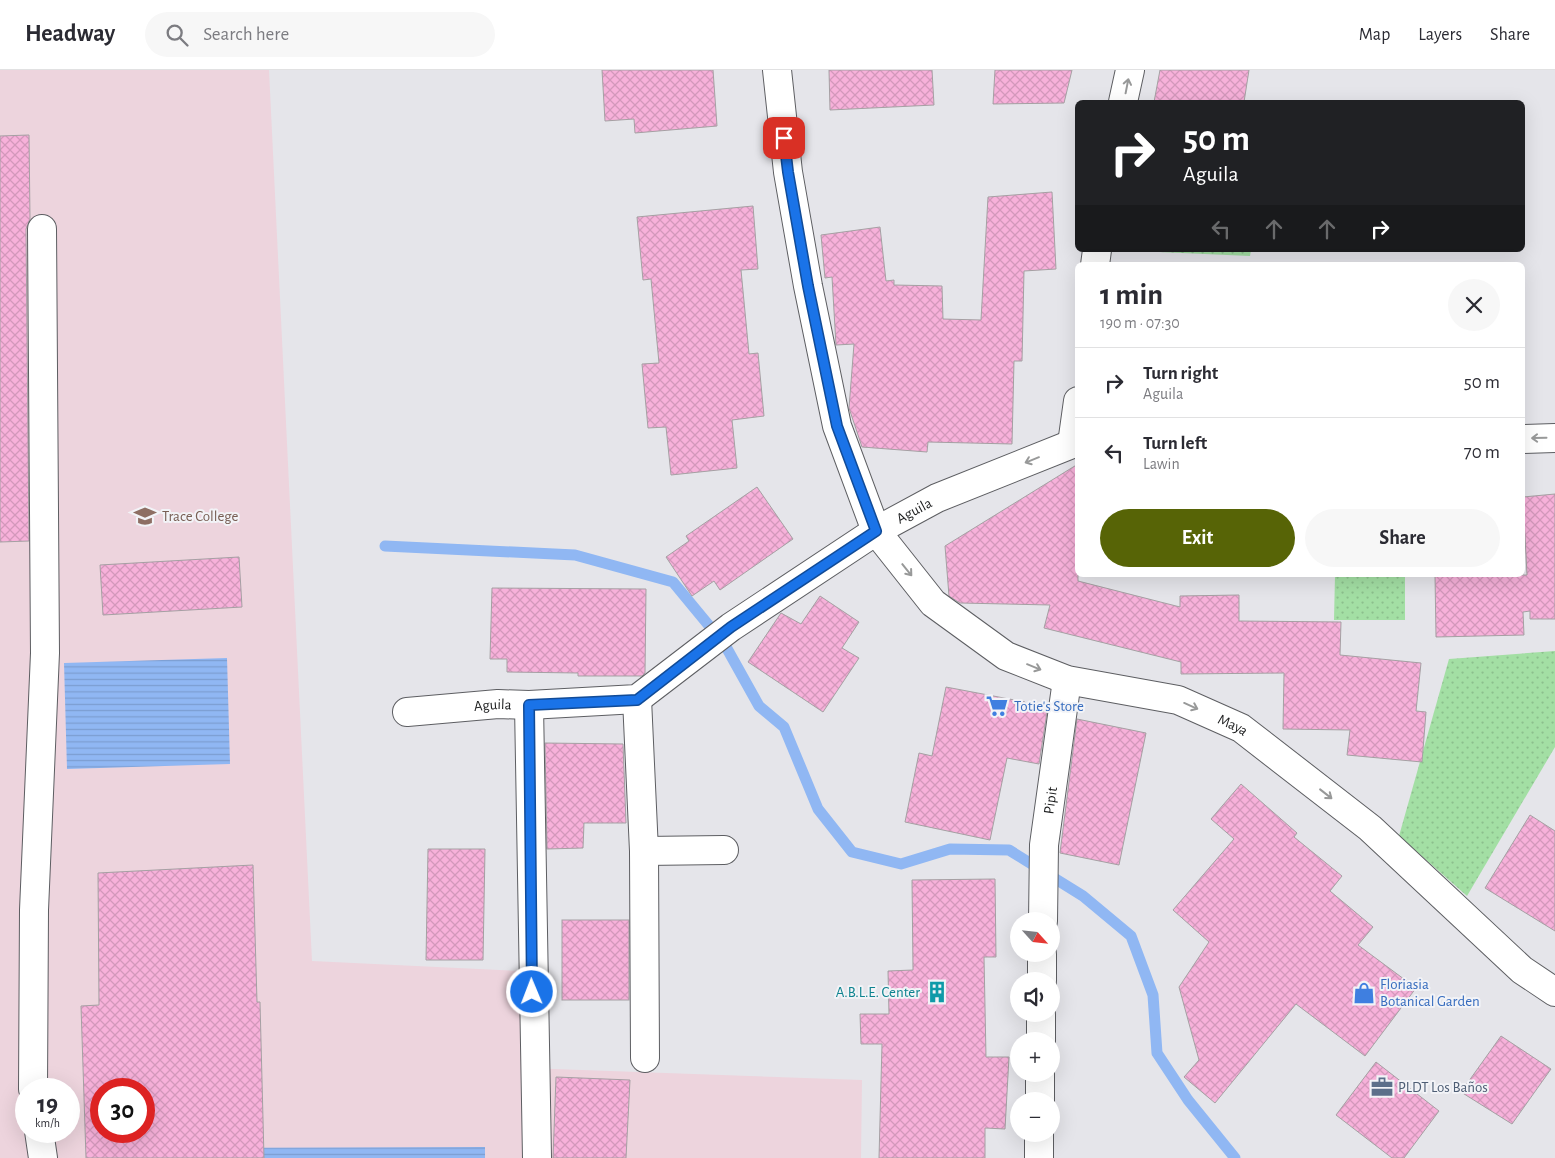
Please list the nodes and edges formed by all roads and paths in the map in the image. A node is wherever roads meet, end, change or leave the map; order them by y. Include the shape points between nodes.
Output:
1 (777, 70) edge
2 (1130, 70) edge
3 (1123, 100) edge
4 (42, 229) dead end
5 (1555, 438) edge
6 (1525, 439) edge
7 (1075, 444) edge
8 (876, 531) junction
9 (1067, 680) junction
10 (637, 700) junction
11 (529, 705) junction
12 (406, 712) dead end
13 (724, 850) dead end
14 (644, 851) junction
15 (1043, 912) edge
16 (1555, 992) edge
17 (645, 1058) dead end
18 (33, 1078) edge
19 (1039, 1142) edge
20 (41, 1143) edge
21 (44, 1158) edge
22 (537, 1158) edge
23 (1039, 1158) edge

1 - 8 street, Maya via 788,172 837,426
3 -> 2 street
4 - 18 street via 44,653 34,910
5 -> 6 street
7 -> 8 street, Aguila via 937,498
8 -> 9 street, Maya via 933,603 1006,656
8 - 10 street, Aguila via 731,627
9 - 15 street, Pipit via 1044,845
9 -> 16 street, Maya via 1178,700 1241,728 1370,828 1522,970
10 - 11 street, Aguila
10 - 14 street
11 - 12 street, Aguila via 498,704
11 - 22 street
13 - 14 street
14 - 17 street
19 - 23 street
20 - 21 street

